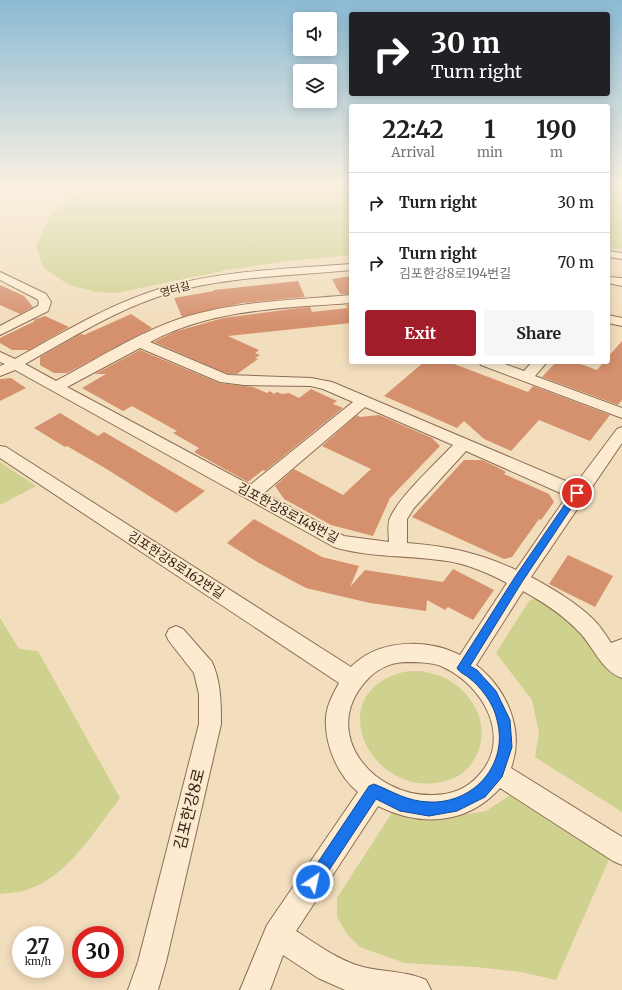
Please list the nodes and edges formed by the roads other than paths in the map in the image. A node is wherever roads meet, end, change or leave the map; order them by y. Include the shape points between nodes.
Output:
1 (610, 254) edge
2 (622, 256) edge
3 (349, 267) edge
4 (0, 276) edge
5 (610, 280) edge
6 (622, 282) edge
7 (349, 299) edge
8 (610, 319) edge
9 (622, 322) edge
10 (0, 331) edge
11 (138, 342) junction
12 (0, 356) edge
13 (491, 364) edge
14 (538, 364) edge
15 (8, 368) edge
16 (526, 377) junction
17 (57, 386) junction
18 (363, 401) junction
19 (622, 413) edge
20 (622, 432) edge
21 (463, 444) junction
22 (0, 451) edge
23 (577, 493) junction
24 (251, 494) junction
25 (398, 550) junction
26 (518, 579) junction
27 (176, 635) dead end
28 (614, 650) edge
29 (463, 668) junction
30 (622, 669) edge
31 (351, 679) junction
32 (497, 773) junction
33 (374, 790) junction
34 (622, 852) edge
35 (278, 935) junction
36 (142, 990) edge
37 (255, 990) edge
38 (416, 990) edge

1 - 2 street
3 - 15 street, 영터길 via 223,278 165,291 137,300 110,313
4 - 10 street via 42,297 45,302 44,308
5 - 6 street
7 - 11 street via 213,313 177,323
8 - 9 street
11 - 17 street
11 - 18 street via 225,380 311,382 327,385
12 - 15 street, 김포한강8로148번길
13 - 16 street
14 - 16 street
15 - 17 street, 김포한강8로148번길
16 - 19 street
17 - 24 street, 김포한강8로148번길
18 - 21 street
18 - 24 street
20 - 23 street
21 - 23 street
21 - 25 street via 408,504 398,519
22 - 31 street, 김포한강8로162번길
23 - 26 street
24 - 25 street, 김포한강8로148번길 via 340,542 362,548
25 - 26 street, 김포한강8로148번길 via 456,556 484,563
26 - 28 street, 김포한강8로148번길 via 561,605
26 - 29 street
27 - 36 street, 김포한강8로 via 204,669 210,694 210,724 152,962
28 - 30 street, 김포한강8로148번길
29 - 31 street via 448,660 421,653 394,654 370,663
29 - 32 street via 492,694 504,720 506,747
31 - 33 street via 340,699 336,723 341,747 354,771
32 - 33 street via 481,792 457,804 429,809 400,804
32 - 34 street
33 - 35 street
35 - 37 street
35 - 38 street via 347,976 378,985

